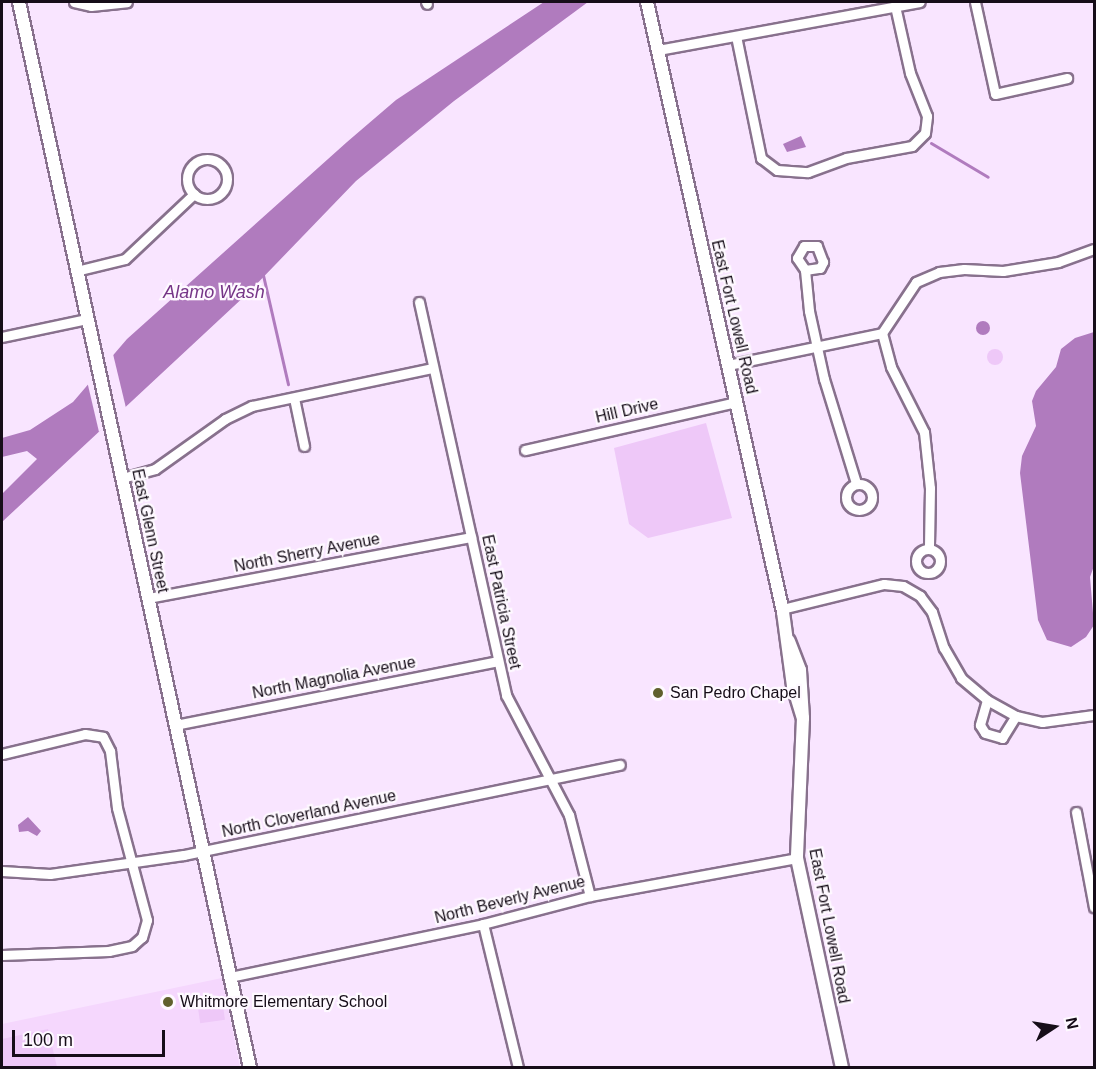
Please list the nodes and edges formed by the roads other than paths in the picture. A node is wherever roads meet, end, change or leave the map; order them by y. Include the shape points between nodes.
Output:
1 (19, 2) edge
2 (74, 2) edge
3 (127, 2) edge
4 (647, 2) edge
5 (920, 2) edge
6 (975, 2) edge
7 (895, 6) junction
8 (736, 36) junction
9 (658, 50) junction
10 (1067, 78) dead end
11 (194, 194) junction
12 (1095, 249) edge
13 (806, 270) dead end
14 (76, 271) junction
15 (419, 302) dead end
16 (87, 319) junction
17 (882, 333) junction
18 (2, 337) edge
19 (817, 345) junction
20 (728, 365) junction
21 (432, 368) junction
22 (294, 398) junction
23 (736, 402) junction
24 (304, 446) dead end
25 (525, 450) dead end
26 (122, 478) junction
27 (856, 483) dead end
28 (471, 537) junction
29 (929, 548) dead end
30 (148, 598) junction
31 (782, 609) junction
32 (498, 661) junction
33 (987, 700) junction
34 (1095, 715) edge
35 (1016, 716) junction
36 (176, 724) junction
37 (2, 754) edge
38 (620, 765) dead end
39 (549, 780) junction
40 (1076, 812) dead end
41 (203, 851) junction
42 (797, 858) junction
43 (134, 863) junction
44 (2, 871) edge
45 (590, 896) junction
46 (1095, 907) edge
47 (483, 924) junction
48 (2, 955) edge
49 (230, 976) junction
50 (250, 1068) edge
51 (518, 1068) edge
52 (842, 1068) edge

1 - 14 street, East Glenn Street
2 - 3 street via 90,6
4 - 9 street, East Fort Lowell Road
5 - 7 street
6 - 10 street via 995,94
7 - 8 street
7 - 8 street via 910,73 927,116 925,133 912,146 846,158 808,172 777,170 761,158
8 - 9 street
9 - 20 street, East Fort Lowell Road
11 - 11 street via 210,199 219,195 227,180 222,165 206,159 190,168 187,183
11 - 14 street via 125,259
12 - 17 street via 1058,262 1003,271 964,268 939,272 915,282
13 - 19 street
14 - 16 street, East Glenn Street
15 - 21 street, East Patricia Street
16 - 18 street
16 - 26 street, East Glenn Street
17 - 19 street
17 - 29 street via 891,368 924,432 930,488
19 - 20 street
19 - 27 street
20 - 23 street, East Fort Lowell Road
21 - 22 street
21 - 28 street, East Patricia Street
22 - 24 street
22 - 26 street via 242,411 155,469
23 - 25 street, Hill Drive
23 - 31 street, East Fort Lowell Road
26 - 30 street, East Glenn Street
28 - 30 street, North Sherry Avenue
28 - 32 street, East Patricia Street
30 - 36 street, East Glenn Street
31 - 33 street via 884,584 903,586 920,596 932,612 944,648 961,678
31 - 42 street, East Fort Lowell Road via 793,686 803,718
32 - 36 street, North Magnolia Avenue
32 - 39 street, East Patricia Street via 506,694
33 - 35 street
33 - 35 street via 980,725 985,733 1002,738
34 - 35 street via 1042,722
36 - 41 street, East Glenn Street
37 - 43 street via 85,734 103,737 110,751 117,808
38 - 39 street, North Cloverland Avenue
39 - 41 street, North Cloverland Avenue
39 - 45 street, East Patricia Street via 569,814
40 - 46 street
41 - 43 street, North Cloverland Avenue
41 - 49 street, East Glenn Street
42 - 45 street, North Beverly Avenue
42 - 52 street, East Fort Lowell Road
43 - 44 street, North Cloverland Avenue via 50,874
43 - 48 street via 147,920 142,937 132,946 109,951
45 - 47 street, North Beverly Avenue
47 - 49 street, North Beverly Avenue
47 - 51 street
49 - 50 street, East Glenn Street

